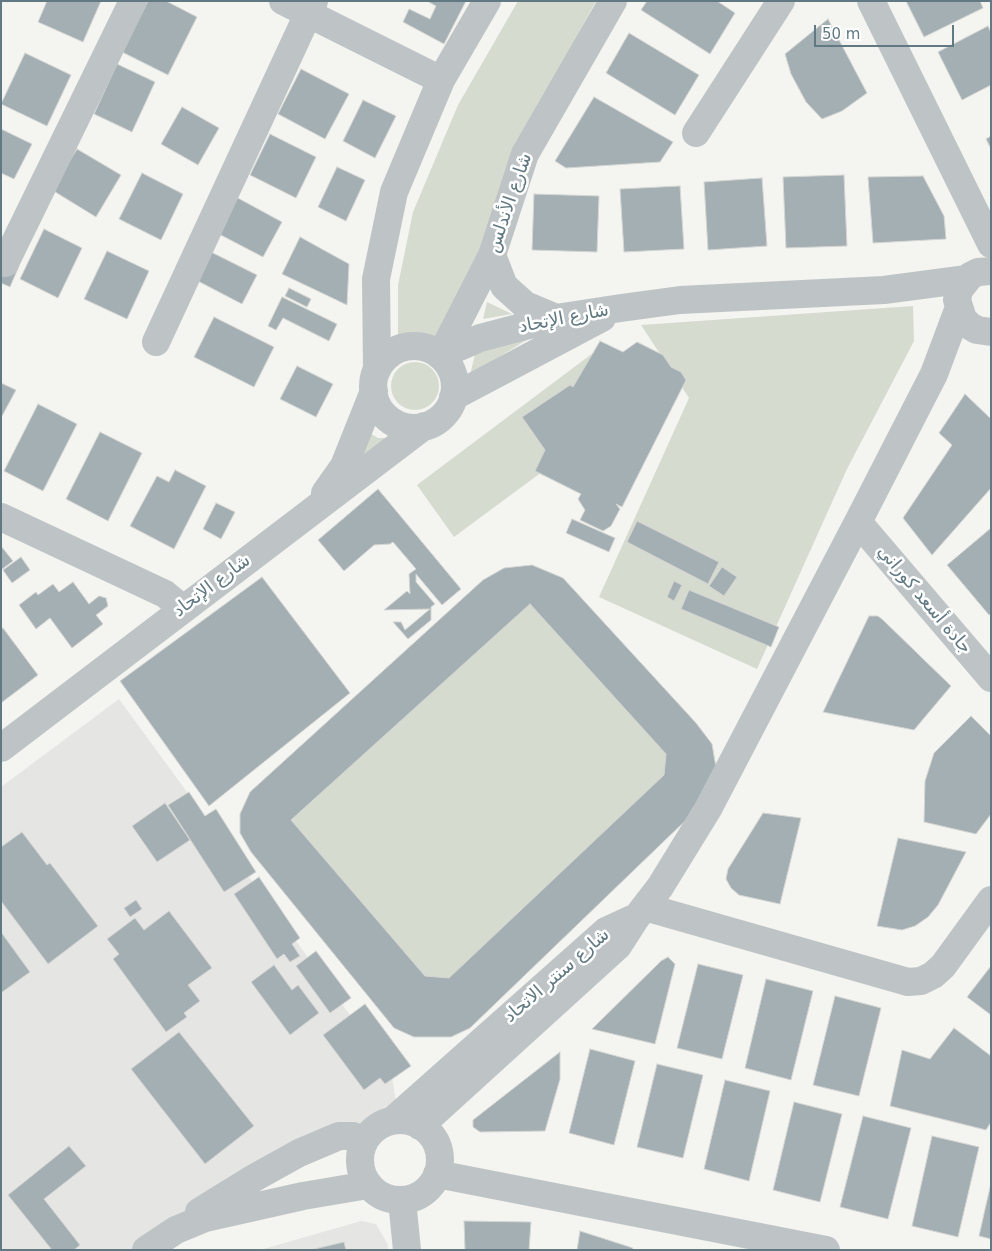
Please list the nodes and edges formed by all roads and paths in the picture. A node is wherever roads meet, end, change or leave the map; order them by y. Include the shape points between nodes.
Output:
1 (133, 1) edge
2 (283, 1) edge
3 (487, 1) edge
4 (613, 1) edge
5 (782, 1) edge
6 (871, 1) edge
7 (312, 8) edge
8 (441, 80) junction
9 (696, 133) dead end
10 (991, 244) edge
11 (492, 255) junction
12 (5, 263) dead end
13 (968, 290) edge
14 (621, 308) junction
15 (556, 318) junction
16 (986, 333) edge
17 (156, 342) dead end
18 (441, 355) junction
19 (934, 374) junction
20 (375, 380) junction
21 (454, 397) junction
22 (424, 426) junction
23 (310, 514) junction
24 (1, 517) edge
25 (858, 522) junction
26 (182, 608) junction
27 (991, 678) edge
28 (1, 748) edge
29 (991, 900) edge
30 (640, 913) junction
31 (392, 1121) junction
32 (420, 1126) junction
33 (364, 1141) junction
34 (437, 1174) junction
35 (368, 1185) junction
36 (402, 1200) junction
37 (165, 1242) edge
38 (407, 1250) edge
39 (826, 1250) edge

1 - 12 street
2 - 7 street
3 - 8 street
4 - 11 street, شارع الأندلس via 525,154
5 - 9 street
6 - 10 street
7 - 8 street
7 - 17 street
8 - 20 street via 394,192 376,279
11 - 15 street via 504,286 526,305
11 - 18 street, شارع الأندلس
13 - 14 street via 884,290 680,300
13 - 16 street via 963,319
13 - 19 street
14 - 15 street, شارع الإتحاد
14 - 21 street, شارع الإتحاد
15 - 18 street, شارع الإتحاد via 480,338
16 - 19 street
18 - 20 street via 418,346 394,351 384,359
18 - 21 street via 455,379
19 - 25 street
20 - 22 street via 380,409 405,427
20 - 23 street via 344,466
21 - 22 street via 442,417
22 - 23 street, شارع الإتحاد
23 - 26 street, شارع الإتحاد
24 - 26 street via 165,594
25 - 27 street, جادة أسعد كوراني
25 - 30 street via 708,809
26 - 28 street, شارع الإتحاد
29 - 30 street via 943,966 921,981 908,982
30 - 31 street, شارع سنتر الاتحاد via 606,930
30 - 32 street, شارع سنتر الاتحاد via 618,946
31 - 32 street via 402,1120
31 - 33 street via 381,1125
32 - 34 street via 435,1142
33 - 35 street via 360,1164
33 - 37 street via 353,1136 340,1136 299,1153 220,1198
34 - 36 street via 424,1192
34 - 39 street
35 - 36 street via 378,1194
35 - 37 street via 206,1218
36 - 38 street

